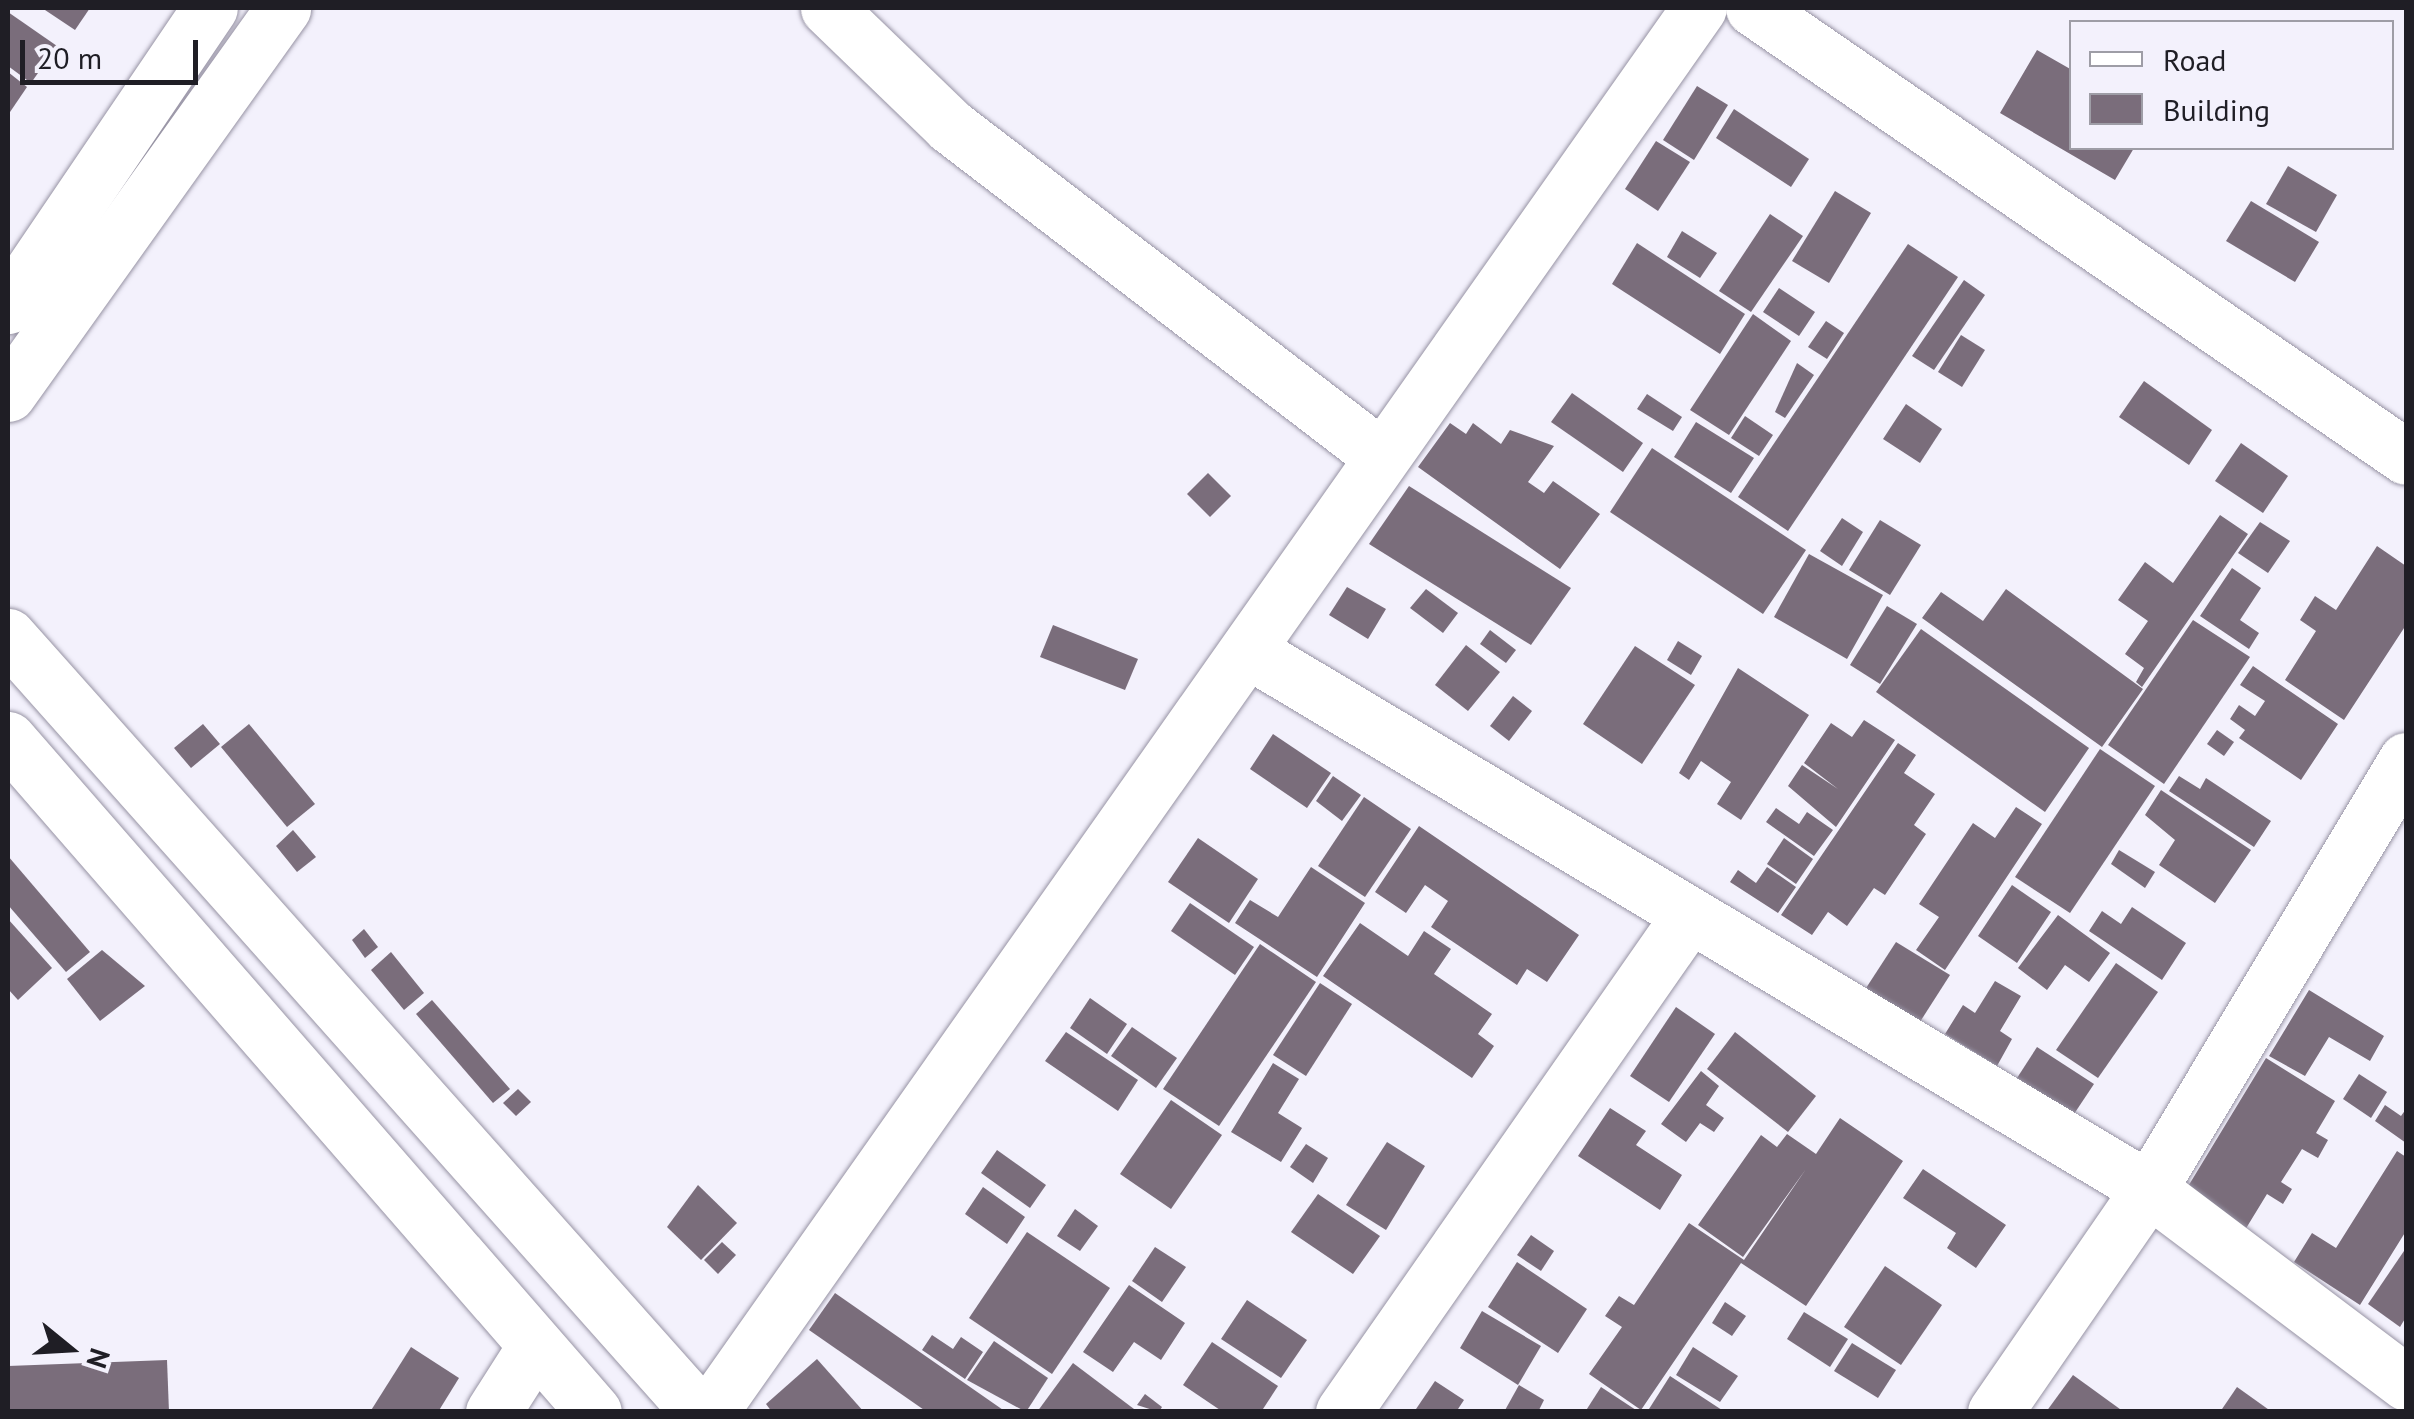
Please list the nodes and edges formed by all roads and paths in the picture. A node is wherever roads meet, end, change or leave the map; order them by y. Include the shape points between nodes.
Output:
1 (210, 8) edge
2 (283, 8) edge
3 (828, 8) edge
4 (1699, 8) edge
5 (1753, 8) edge
6 (8, 306) edge
7 (8, 394) edge
8 (1378, 454) junction
9 (2406, 458) edge
10 (8, 636) edge
11 (1252, 653) junction
12 (8, 739) edge
13 (2406, 760) edge
14 (1686, 920) junction
15 (2149, 1190) junction
16 (534, 1346) junction
17 (2406, 1383) edge
18 (494, 1412) edge
19 (594, 1412) edge
20 (699, 1412) edge
21 (710, 1412) edge
22 (1343, 1412) edge
23 (1995, 1412) edge

1 - 6 street
2 - 7 street
3 - 8 street via 950,126
4 - 8 street
5 - 9 street
8 - 11 street
10 - 20 street
11 - 14 street
11 - 21 street
12 - 16 street
13 - 15 street
14 - 15 street
14 - 22 street
15 - 17 street
15 - 23 street
16 - 18 street
16 - 19 street

